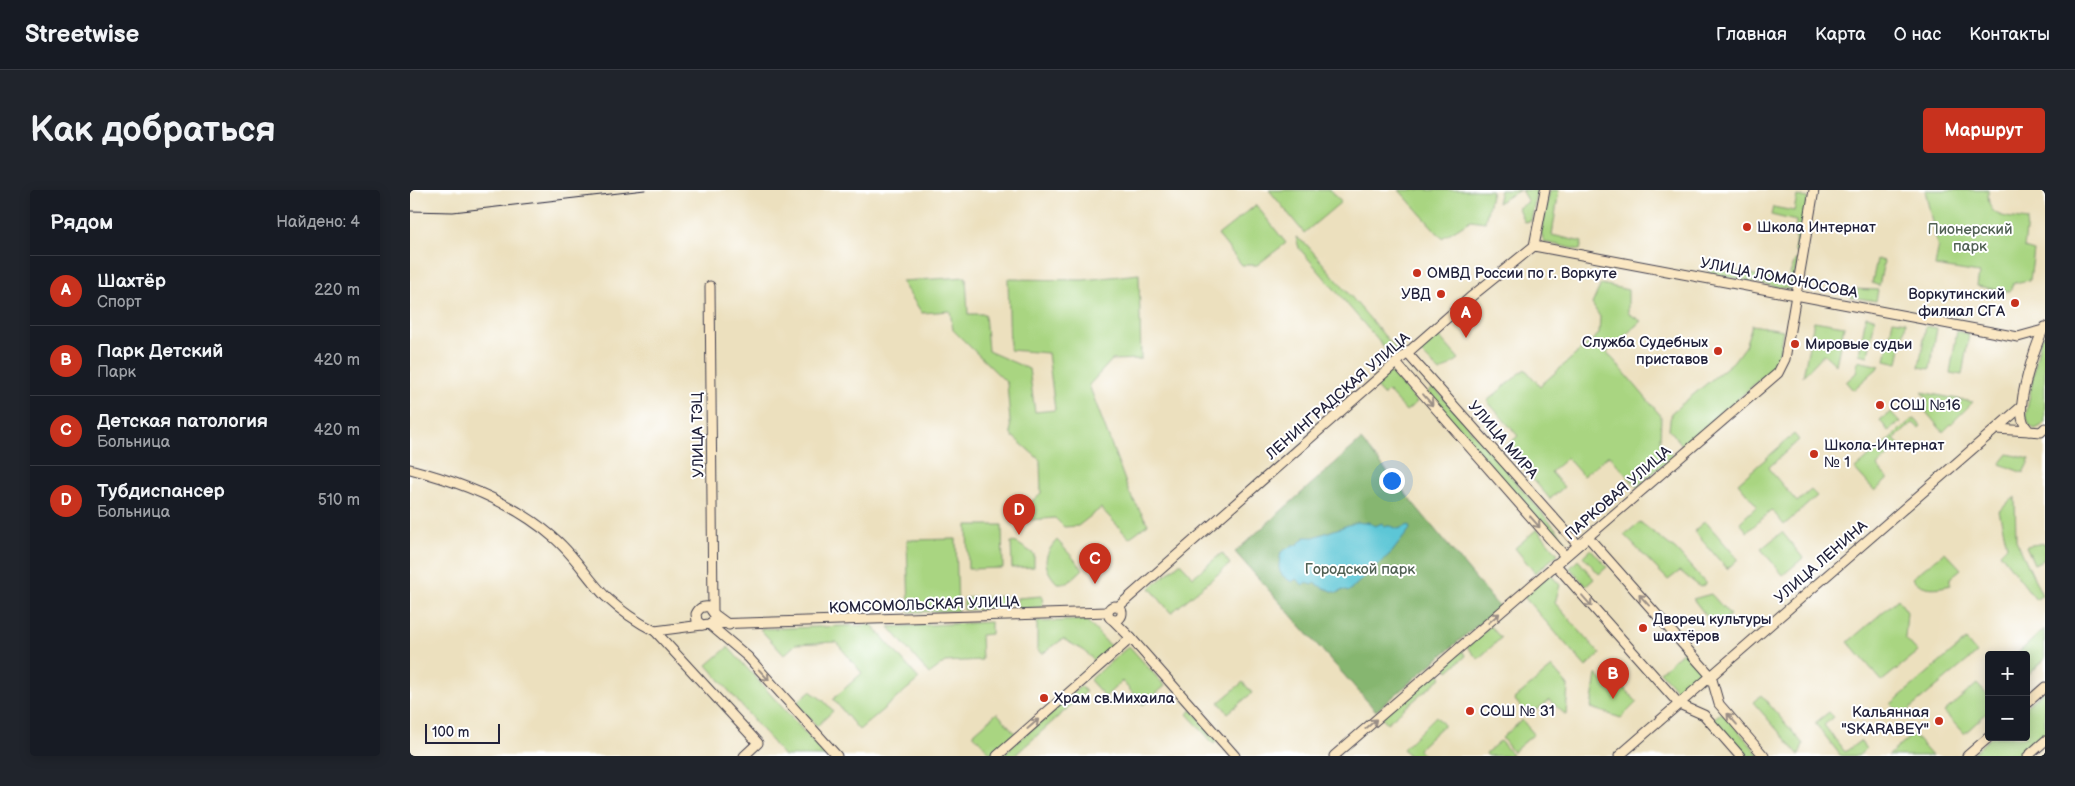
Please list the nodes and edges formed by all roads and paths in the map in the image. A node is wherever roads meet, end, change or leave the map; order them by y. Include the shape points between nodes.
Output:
1 (1545, 190) edge
2 (1814, 190) edge
3 (1534, 246) junction
4 (710, 286) dead end
5 (1796, 295) junction
6 (2044, 329) edge
7 (2018, 337) junction
8 (1407, 352) junction
9 (2032, 353) junction
10 (1396, 363) junction
11 (2021, 406) junction
12 (1996, 429) junction
13 (2029, 431) junction
14 (2044, 431) edge
15 (410, 468) edge
16 (1588, 537) junction
17 (1578, 545) junction
18 (1565, 556) junction
19 (1555, 564) junction
20 (713, 583) junction
21 (704, 606) junction
22 (1121, 609) junction
23 (714, 612) junction
24 (696, 614) junction
25 (1110, 616) junction
26 (741, 624) junction
27 (706, 625) junction
28 (729, 625) junction
29 (675, 628) junction
30 (655, 631) junction
31 (1131, 638) junction
32 (730, 641) junction
33 (1711, 676) junction
34 (2045, 687) edge
35 (2030, 700) edge
36 (1678, 704) junction
37 (1985, 740) edge
38 (2045, 741) edge
39 (744, 756) edge
40 (837, 756) edge
41 (996, 756) edge
42 (1235, 756) edge
43 (1334, 756) edge
44 (1619, 756) edge
45 (1740, 756) edge
46 (1764, 756) edge
47 (1967, 756) edge
48 (2028, 756) edge

1 - 3 main road
2 - 5 main road, ПАРКОВАЯ УЛИЦА
3 - 5 main road, УЛИЦА ЛОМОНОСОВА
3 - 8 main road, ЛЕНИНГРАДСКАЯ УЛИЦА
4 - 20 main road, УЛИЦА ТЭЦ
5 - 7 main road, УЛИЦА ЛОМОНОСОВА
5 - 16 main road, ПАРКОВАЯ УЛИЦА via 1785,359 1778,373
6 - 7 main road, УЛИЦА ЛОМОНОСОВА
6 - 9 main road
7 - 9 main road
8 - 10 main road, ЛЕНИНГРАДСКАЯ УЛИЦА
8 - 17 main road, УЛИЦА МИРА
9 - 11 main road
10 -> 18 main road, УЛИЦА МИРА
10 - 22 main road, ЛЕНИНГРАДСКАЯ УЛИЦА
11 - 12 main road, УЛИЦА ЛЕНИНА
11 - 13 main road via 2022,421
12 - 13 main road
12 - 33 main road, УЛИЦА ЛЕНИНА
13 - 14 main road
15 - 30 main road via 468,488 515,510 554,537 605,596 635,622
16 - 17 main road, ПАРКОВАЯ УЛИЦА
33 -> 16 main road
17 - 18 main road, ПАРКОВАЯ УЛИЦА
18 - 19 main road, ПАРКОВАЯ УЛИЦА
19 -> 36 main road
43 -> 19 main road, ПАРКОВАЯ УЛИЦА
20 - 21 main road
20 - 23 main road, УЛИЦА ТЭЦ
21 - 23 main road
21 - 24 main road
22 - 25 main road, ЛЕНИНГРАДСКАЯ УЛИЦА via 1112,606
22 - 31 main road
23 - 27 main road via 714,620
23 - 28 main road
24 - 27 main road via 697,620
24 - 29 main road
25 - 26 main road, КОМСОМОЛЬСКАЯ УЛИЦА
25 - 31 main road
26 - 28 main road, КОМСОМОЛЬСКАЯ УЛИЦА
26 - 32 main road via 730,630
27 - 28 main road, КОМСОМОЛЬСКАЯ УЛИЦА
27 - 29 main road, КОМСОМОЛЬСКАЯ УЛИЦА
27 - 32 main road
29 - 30 main road
30 - 39 main road via 758,743
41 -> 31 main road
31 - 42 main road
32 -> 40 main road
33 - 36 main road, УЛИЦА ЛЕНИНА
46 -> 33 main road via 1719,704
34 - 35 main road
36 - 44 main road, УЛИЦА ЛЕНИНА
36 - 45 main road via 1704,715
37 - 47 main road
38 - 48 main road

